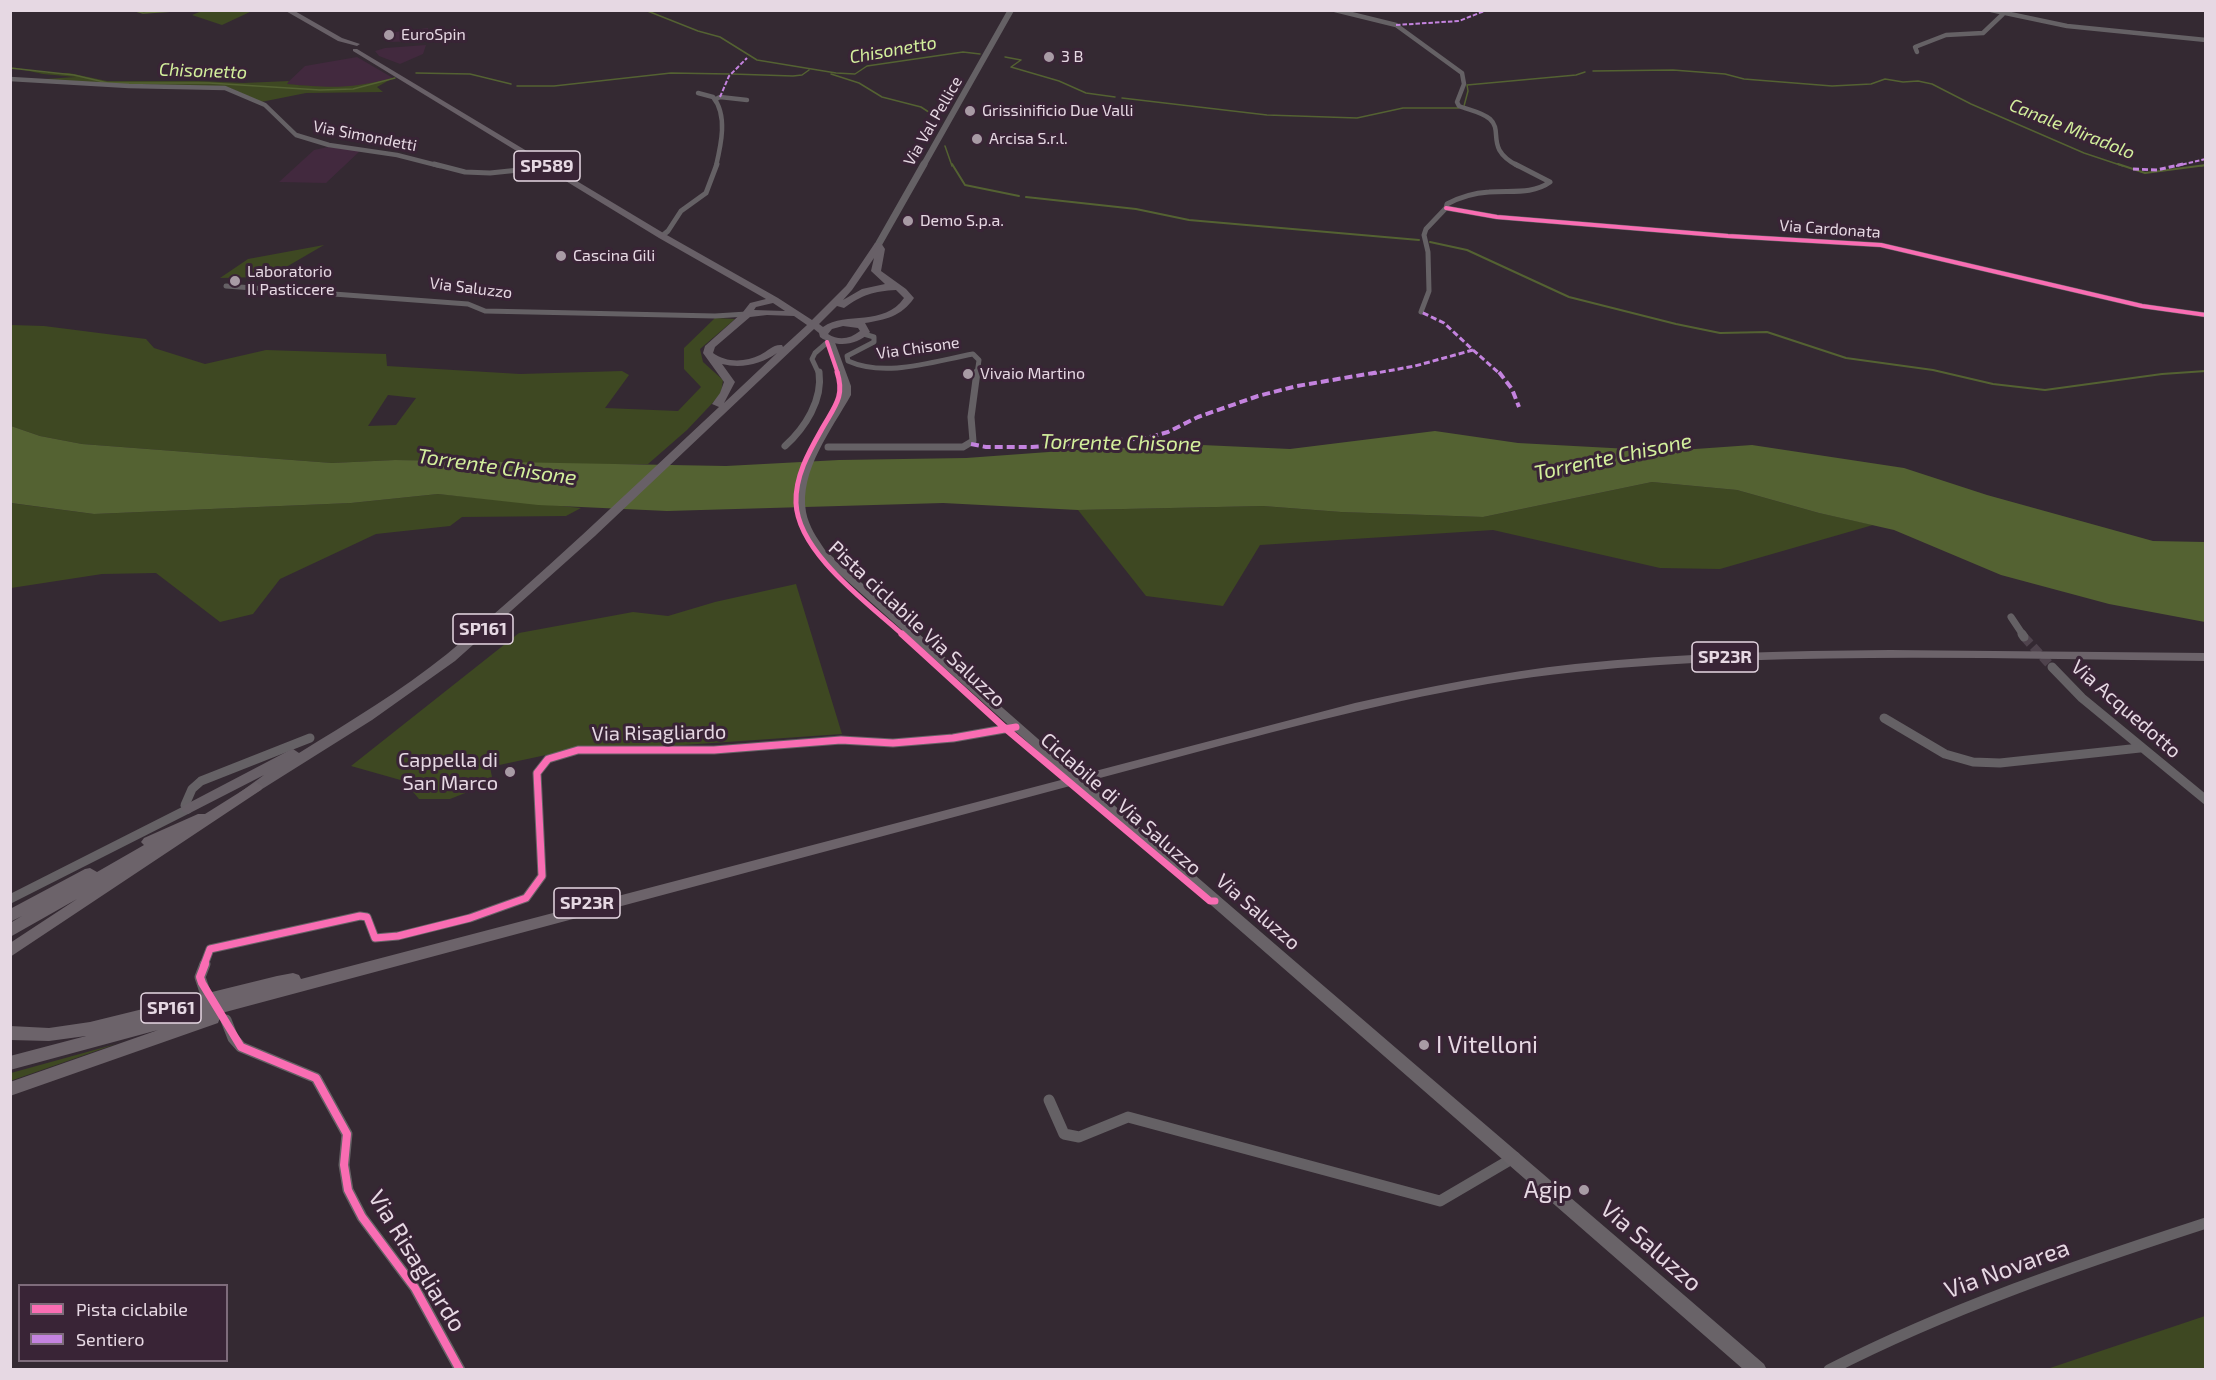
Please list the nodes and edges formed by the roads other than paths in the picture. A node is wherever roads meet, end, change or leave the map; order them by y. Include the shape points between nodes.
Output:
1 (286, 10) edge
2 (1011, 10) edge
3 (1335, 10) edge
4 (1991, 10) edge
5 (2003, 14) junction
6 (2205, 40) edge
7 (1917, 52) dead end
8 (10, 79) edge
9 (698, 93) dead end
10 (716, 99) junction
11 (747, 100) dead end
12 (548, 167) junction
13 (1446, 208) junction
14 (662, 236) junction
15 (878, 245) junction
16 (724, 272) junction
17 (226, 285) dead end
18 (900, 290) junction
19 (775, 300) junction
20 (752, 310) junction
21 (1421, 312) dead end
22 (2205, 315) edge
23 (881, 317) junction
24 (850, 323) junction
25 (815, 324) junction
26 (837, 324) junction
27 (864, 332) junction
28 (850, 341) junction
29 (836, 353) junction
30 (711, 357) junction
31 (695, 435) junction
32 (785, 446) dead end
33 (828, 447) dead end
34 (2011, 617) dead end
35 (2024, 648) junction
36 (2205, 652) edge
37 (2205, 657) edge
38 (2056, 658) junction
39 (368, 717) junction
40 (1884, 718) dead end
41 (1016, 727) junction
42 (310, 738) dead end
43 (2139, 748) junction
44 (256, 788) junction
45 (2205, 800) edge
46 (188, 809) junction
47 (205, 817) junction
48 (846, 838) junction
49 (10, 899) edge
50 (10, 916) edge
51 (10, 932) edge
52 (10, 951) edge
53 (331, 972) junction
54 (349, 975) junction
55 (205, 992) dead end
56 (226, 1020) dead end
57 (10, 1033) edge
58 (10, 1057) edge
59 (10, 1063) edge
60 (10, 1089) edge
61 (1049, 1100) dead end
62 (1515, 1156) junction
63 (2205, 1223) edge
64 (460, 1370) edge
65 (1758, 1370) edge
66 (1829, 1370) edge

1 - 12 main road, SP589
2 - 15 street, Via Val Pellice
3 - 13 street via 1396,25 1462,73 1459,106 1492,120 1497,148 1509,160 1550,182 1535,189 1474,194 1447,204
4 - 5 street
5 - 6 street via 2067,26
5 - 7 street via 1983,33 1946,35 1915,47
8 - 12 street, Via Simondetti via 225,88 265,105 296,135 329,145 397,154 465,172
9 - 10 street
10 - 11 street
10 - 14 street via 723,119 709,189 700,201 681,210 670,232
12 - 14 main road, SP589
13 - 21 street via 1424,235 1429,291
13 - 22 street, Via Cardonata via 1497,217 1881,245 2142,306
14 - 16 main road, SP589
15 - 18 main road via 876,271 881,279
15 - 25 main road via 849,288
16 - 19 main road, SP589
16 - 20 main road, SP589 via 752,294
17 - 20 street, Via Saluzzo via 468,304 485,311 715,316
18 - 23 main road via 909,298 905,305
18 - 25 main road via 863,290
19 - 20 main road
19 - 25 main road, SP589
20 - 25 main road
20 - 30 main road via 710,346
23 - 24 main road
23 - 27 main road
24 - 26 main road
24 - 27 main road via 861,325
25 - 26 main road
25 - 26 main road
25 - 28 main road
25 - 29 main road
25 - 30 main road via 764,358 732,363
25 - 31 main road, SP161
25 - 32 street via 812,359 821,377 805,424
27 - 28 main road
27 - 33 street, Via Chisone via 874,337 874,342 847,356 848,361 865,368 973,354 979,360 970,417 973,441 963,447
28 - 29 main road
29 - 41 main road, Via Saluzzo via 846,395 813,450 805,472 802,518 808,535 821,552
30 - 31 main road via 727,376 730,389
31 - 39 main road, SP161 via 450,658
34 - 35 street
35 - 38 highway, SP23R
35 - 48 highway, SP23R via 1715,651 1568,663 1422,686 1347,702
36 - 38 highway, SP23R
37 - 38 highway, SP23R
38 - 43 street, Via Acquedotto via 2082,699
39 - 44 main road, SP161
39 - 46 main road
40 - 43 street via 1945,753 1973,762 2000,763
41 - 55 street, Via Risagliardo via 893,743 841,740 714,750 578,750 548,759 537,773 542,876 526,898 470,918 398,936 375,938 367,917 360,916 210,949 200,977
41 - 62 main road, Via Saluzzo via 1441,1097
42 - 46 street via 201,781 189,794 185,805
43 - 45 street, Via Acquedotto
44 - 47 main road, SP161
44 - 52 highway, SP161
46 - 49 street
47 - 50 highway, SP161 via 167,832
47 - 51 highway, SP161
48 - 53 highway, SP23R
48 - 54 highway, SP23R
53 - 57 highway, SP161 via 242,989 73,1031
53 - 58 highway, SP23R
54 - 59 highway, SP23R
54 - 60 highway, SP23R via 168,1032
56 - 64 street, Via Risagliardo via 232,1038 241,1047 316,1078 347,1134 344,1165 348,1190 415,1288
61 - 62 street via 1064,1134 1079,1137 1128,1117 1440,1201
62 - 65 main road, Via Saluzzo
63 - 66 street, Via Novarea via 1975,1302 1874,1345

